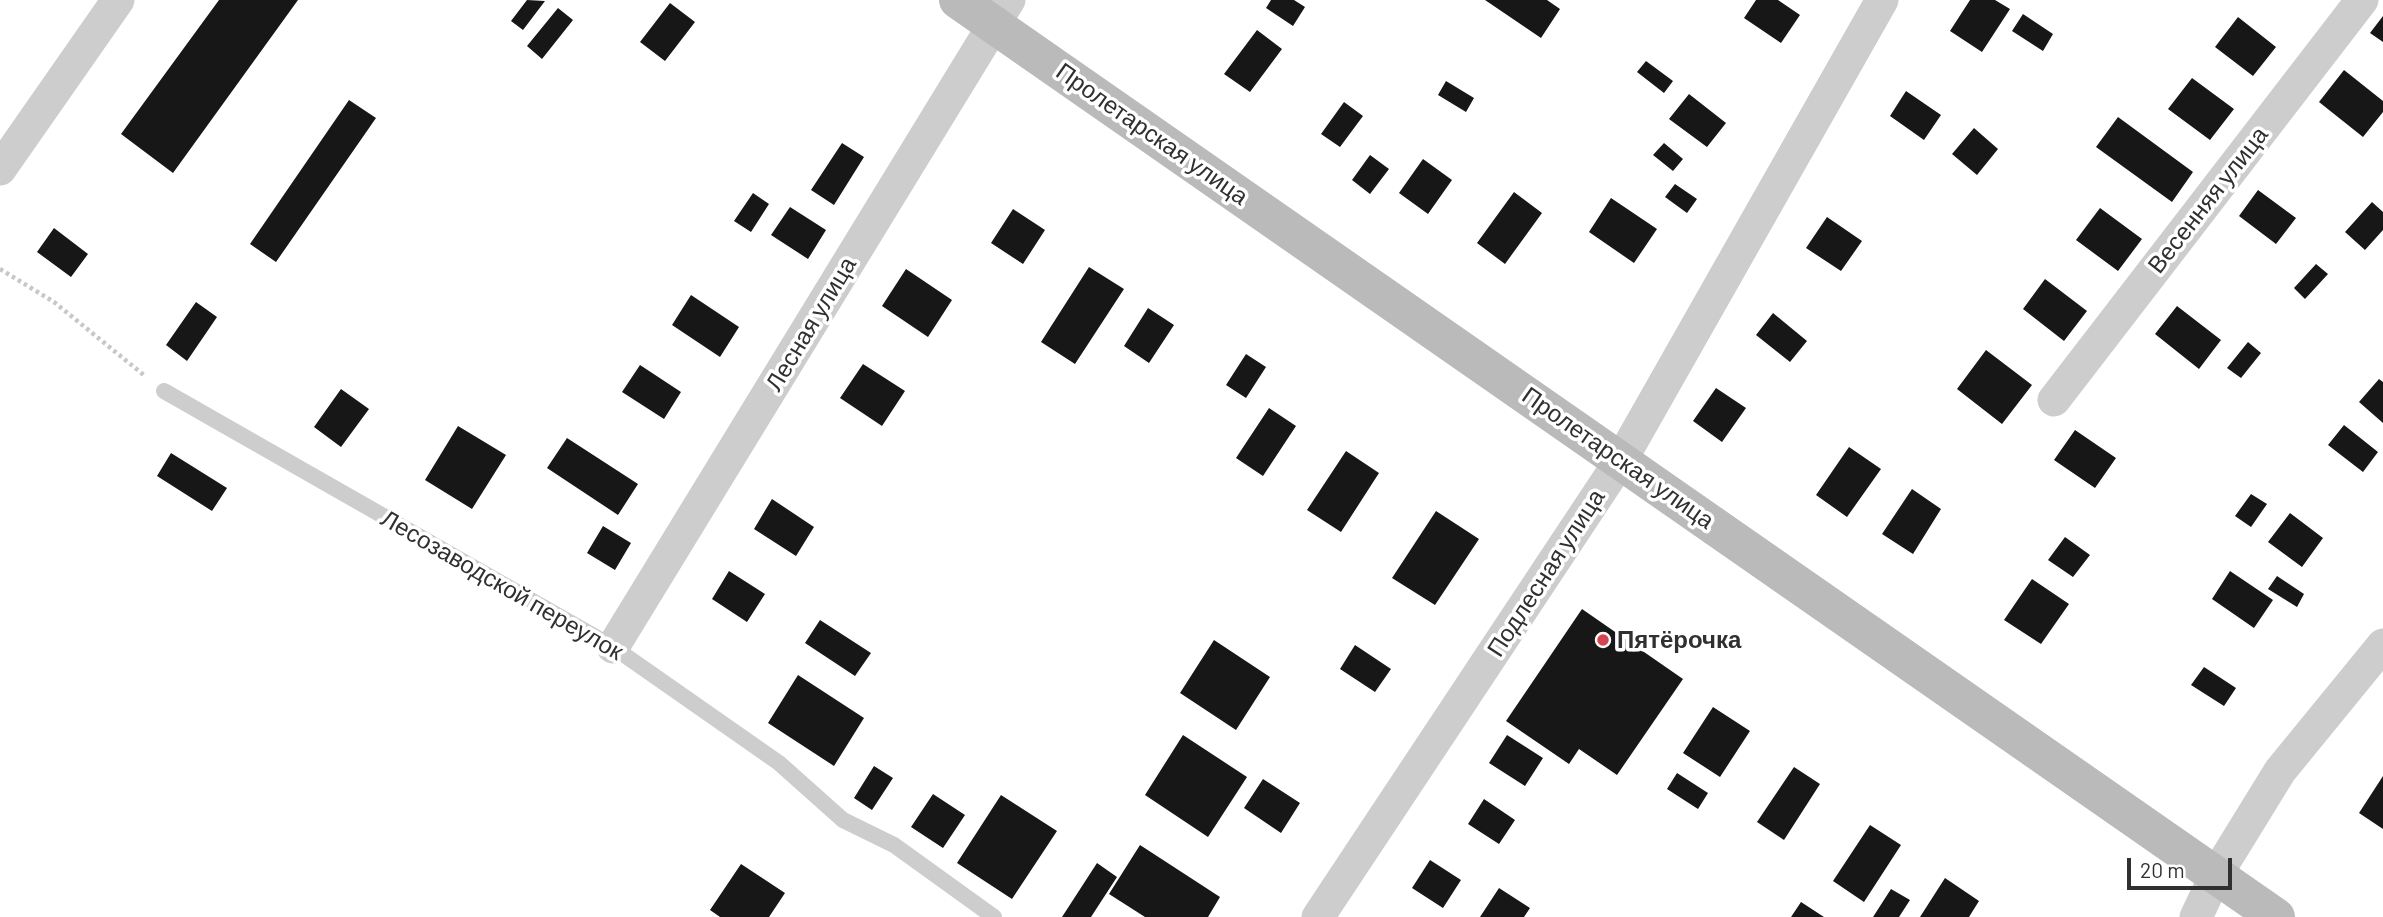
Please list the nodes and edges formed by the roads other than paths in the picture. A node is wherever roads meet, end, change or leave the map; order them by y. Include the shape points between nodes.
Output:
1 (118, 0) edge
2 (958, 0) edge
3 (1882, 0) edge
4 (2362, 0) edge
5 (1001, 12) edge
6 (0, 169) edge
7 (164, 391) road end
8 (2054, 400) dead end
9 (1621, 460) junction
10 (2383, 645) edge
11 (613, 648) junction
12 (2216, 875) junction
13 (994, 917) edge
14 (1318, 917) edge
15 (2196, 917) edge
16 (2276, 917) edge

1 - 6 street
2 - 5 street, Пролетарская улица
3 - 9 street, Подлесная улица
4 - 8 street, Весенняя улица
5 - 9 street, Пролетарская улица
5 - 11 street, Лесная улица
7 - 11 lane, Лесозаводской переулок
9 - 12 street, Пролетарская улица
9 - 14 street, Подлесная улица
10 - 12 street via 2280,771
11 - 13 lane, Лесозаводской переулок via 779,763 843,820 894,845
12 - 15 street
12 - 16 street, Пролетарская улица

